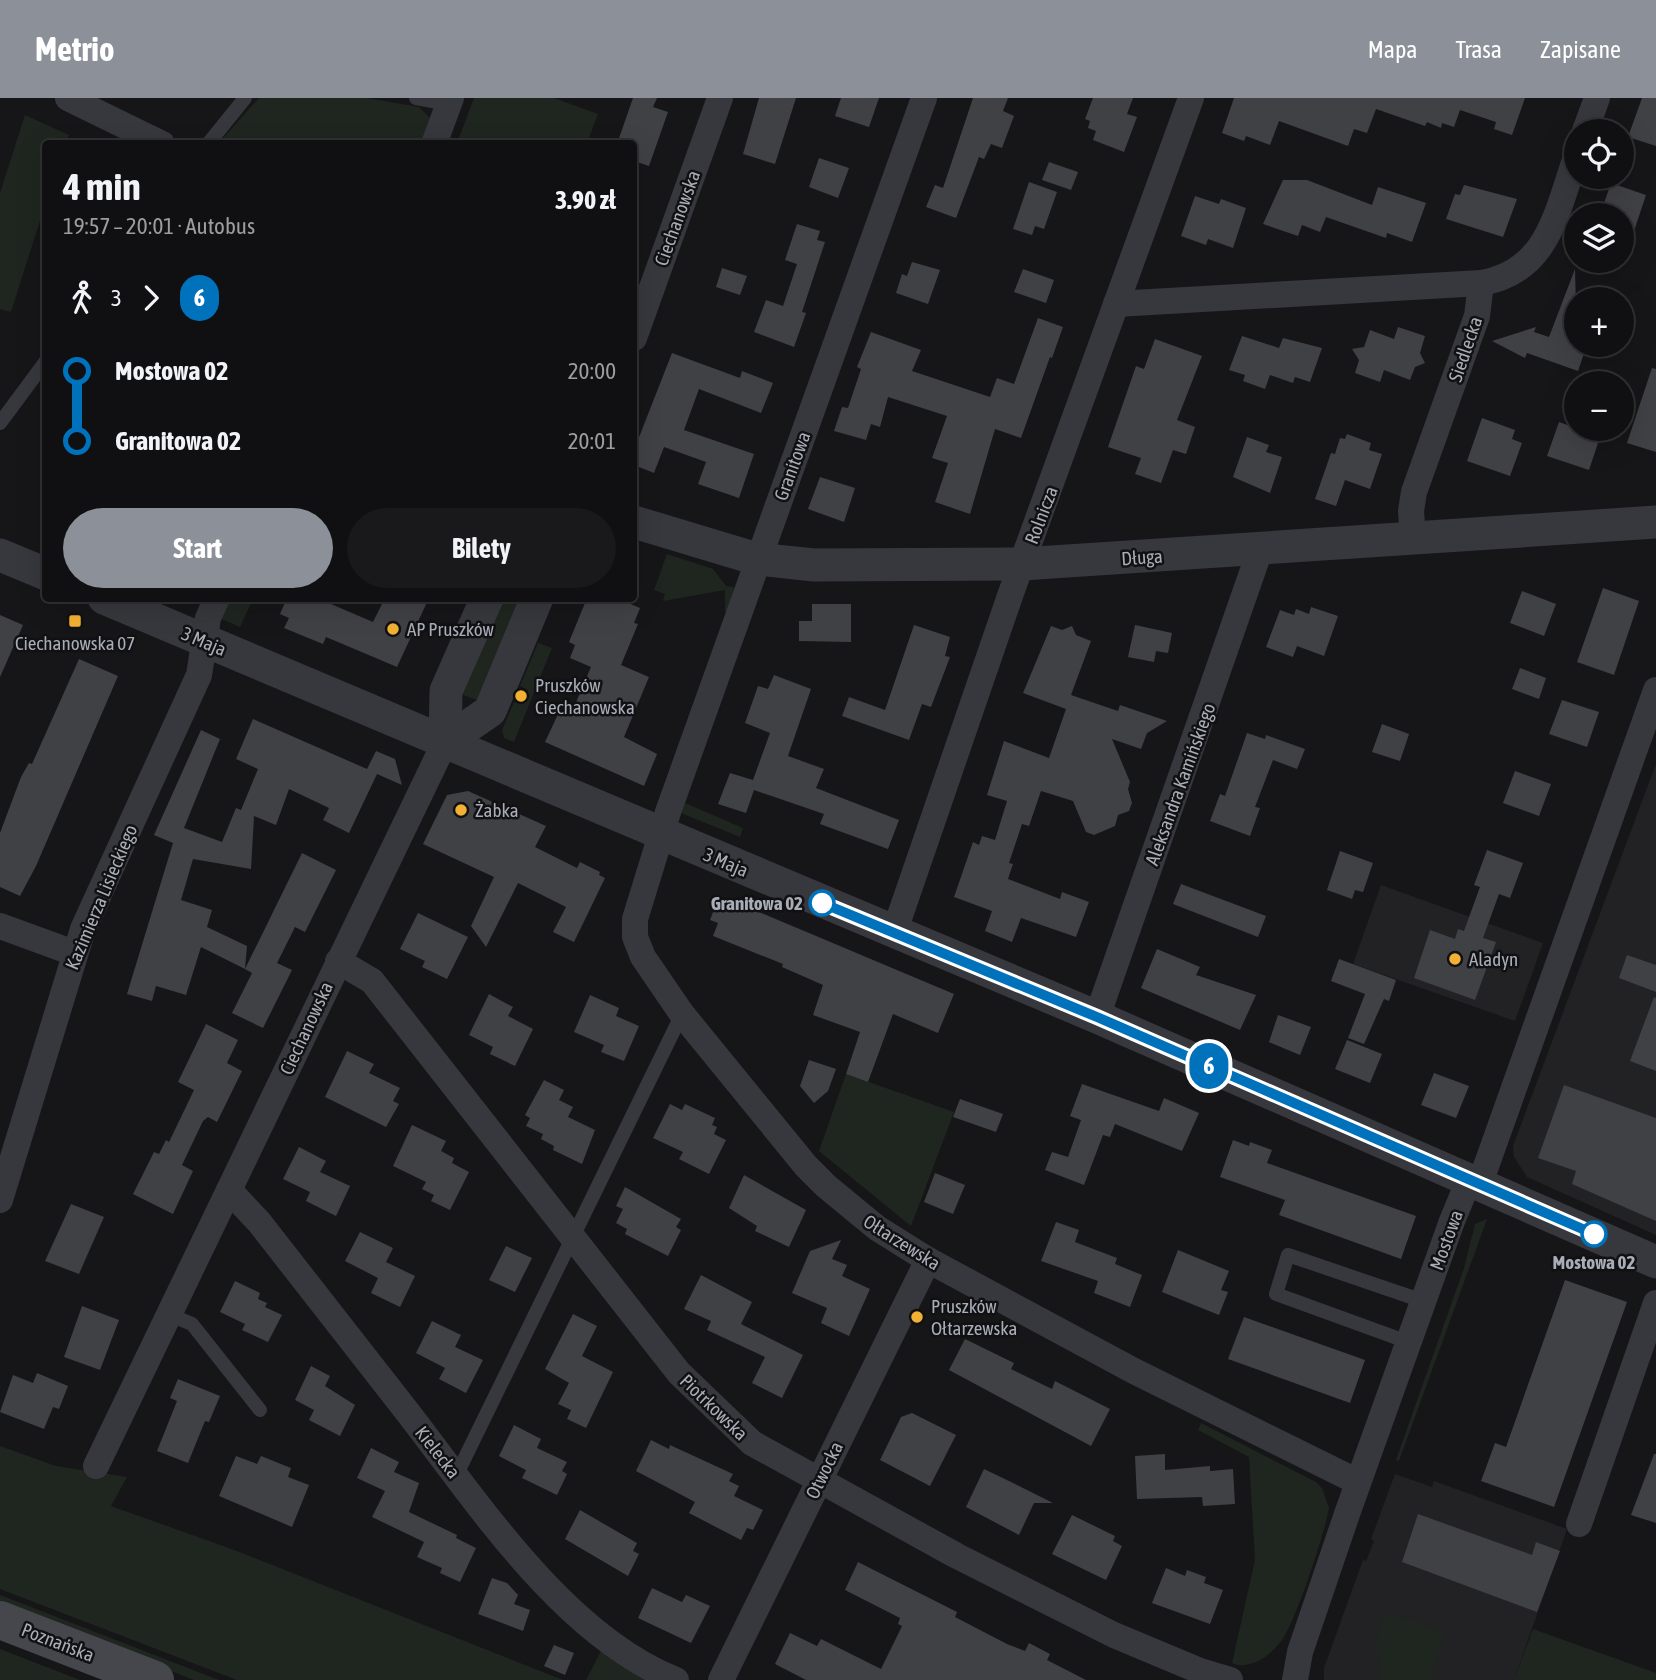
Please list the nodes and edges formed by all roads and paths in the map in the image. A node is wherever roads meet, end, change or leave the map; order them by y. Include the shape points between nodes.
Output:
1 (68, 98) edge
2 (245, 98) edge
3 (416, 98) edge
4 (720, 98) edge
5 (924, 98) edge
6 (1191, 98) edge
7 (1597, 98) edge
8 (450, 101) edge
9 (1589, 119) edge
10 (154, 140) edge
11 (211, 140) edge
12 (435, 140) edge
13 (1564, 189) edge
14 (1481, 283) junction
15 (1116, 304) junction
16 (637, 330) edge
17 (42, 366) edge
18 (0, 423) edge
19 (1656, 522) edge
20 (637, 523) edge
21 (1413, 539) junction
22 (1260, 550) junction
23 (0, 555) edge
24 (757, 559) junction
25 (1022, 564) junction
26 (42, 572) edge
27 (113, 602) edge
28 (215, 602) edge
29 (485, 602) edge
30 (535, 602) edge
31 (203, 640) junction
32 (1656, 690) edge
33 (445, 742) junction
34 (662, 835) junction
35 (0, 926) edge
36 (894, 933) junction
37 (75, 953) junction
38 (338, 961) junction
39 (682, 1014) junction
40 (1097, 1017) junction
41 (1475, 1182) junction
42 (229, 1190) junction
43 (0, 1200) edge
44 (573, 1236) junction
45 (928, 1260) junction
46 (1656, 1262) edge
47 (1423, 1301) junction
48 (1656, 1303) edge
49 (170, 1315) junction
50 (1408, 1342) junction
51 (260, 1410) dead end
52 (96, 1466) dead end
53 (456, 1476) junction
54 (819, 1480) junction
55 (1358, 1482) junction
56 (1579, 1524) dead end
57 (0, 1620) edge
58 (155, 1680) edge
59 (676, 1680) edge
60 (721, 1680) edge
61 (1230, 1680) edge
62 (1295, 1680) edge

1 - 10 street
2 - 11 lane
3 - 8 lane
4 - 16 street, Ciechanowska
5 - 24 street, Granitowa
6 - 15 street, Rolnicza
7 - 9 street
8 - 12 street
13 - 14 street via 1548,235 1535,255 1511,274
14 - 15 street
14 - 21 street, Siedlecka via 1477,316 1414,492
15 - 25 street, Rolnicza
17 - 18 lane
19 - 21 street, Długa
20 - 24 street, Długa
21 - 22 street, Długa
22 - 25 street, Długa
22 - 40 street, Aleksandra Kamińskiego
23 - 26 street
24 - 25 street, Długa via 814,565
24 - 34 street, Granitowa
25 - 36 street, Rolnicza
27 - 31 street, 3 Maja
28 - 31 street, Kazimierza Lisieckiego
29 - 33 street, Ciechanowska via 446,691
30 - 33 street, Ciechanowska via 491,711
31 - 33 street, 3 Maja
31 - 37 street, Kazimierza Lisieckiego via 199,675
32 - 41 street, Mostowa via 1484,1172
33 - 34 street, 3 Maja
33 - 38 street, Ciechanowska
34 - 36 street, 3 Maja
34 - 39 street, Ołtarzewska via 637,908 635,937 643,957
35 - 37 street
36 - 40 street, 3 Maja
37 - 43 street, Kazimierza Lisieckiego
38 - 42 street, Ciechanowska
38 - 44 street, Piotrkowska via 372,981
39 - 44 lane
39 - 45 street, Ołtarzewska via 806,1167 850,1208
40 - 41 street, 3 Maja
41 - 46 street, 3 Maja
41 - 47 street, Mostowa via 1464,1192
42 - 49 street, Ciechanowska
42 - 53 street, Kielecka via 259,1222
44 - 53 lane
44 - 54 street, Piotrkowska via 679,1373 713,1409 751,1443
45 - 54 street, Otwocka
45 - 55 street, Ołtarzewska via 1134,1371
47 - 50 street, Mostowa
47 - 50 lane via 1288,1255 1276,1294
48 - 56 street
49 - 51 lane via 192,1324
49 - 52 street, Ciechanowska
50 - 55 street, Mostowa
53 - 59 street, Kielecka via 556,1597 611,1641
54 - 60 street, Otwocka
54 - 61 street, Piotrkowska via 1114,1635
55 - 62 street, Mostowa via 1300,1652
57 - 58 main road, Poznańska

